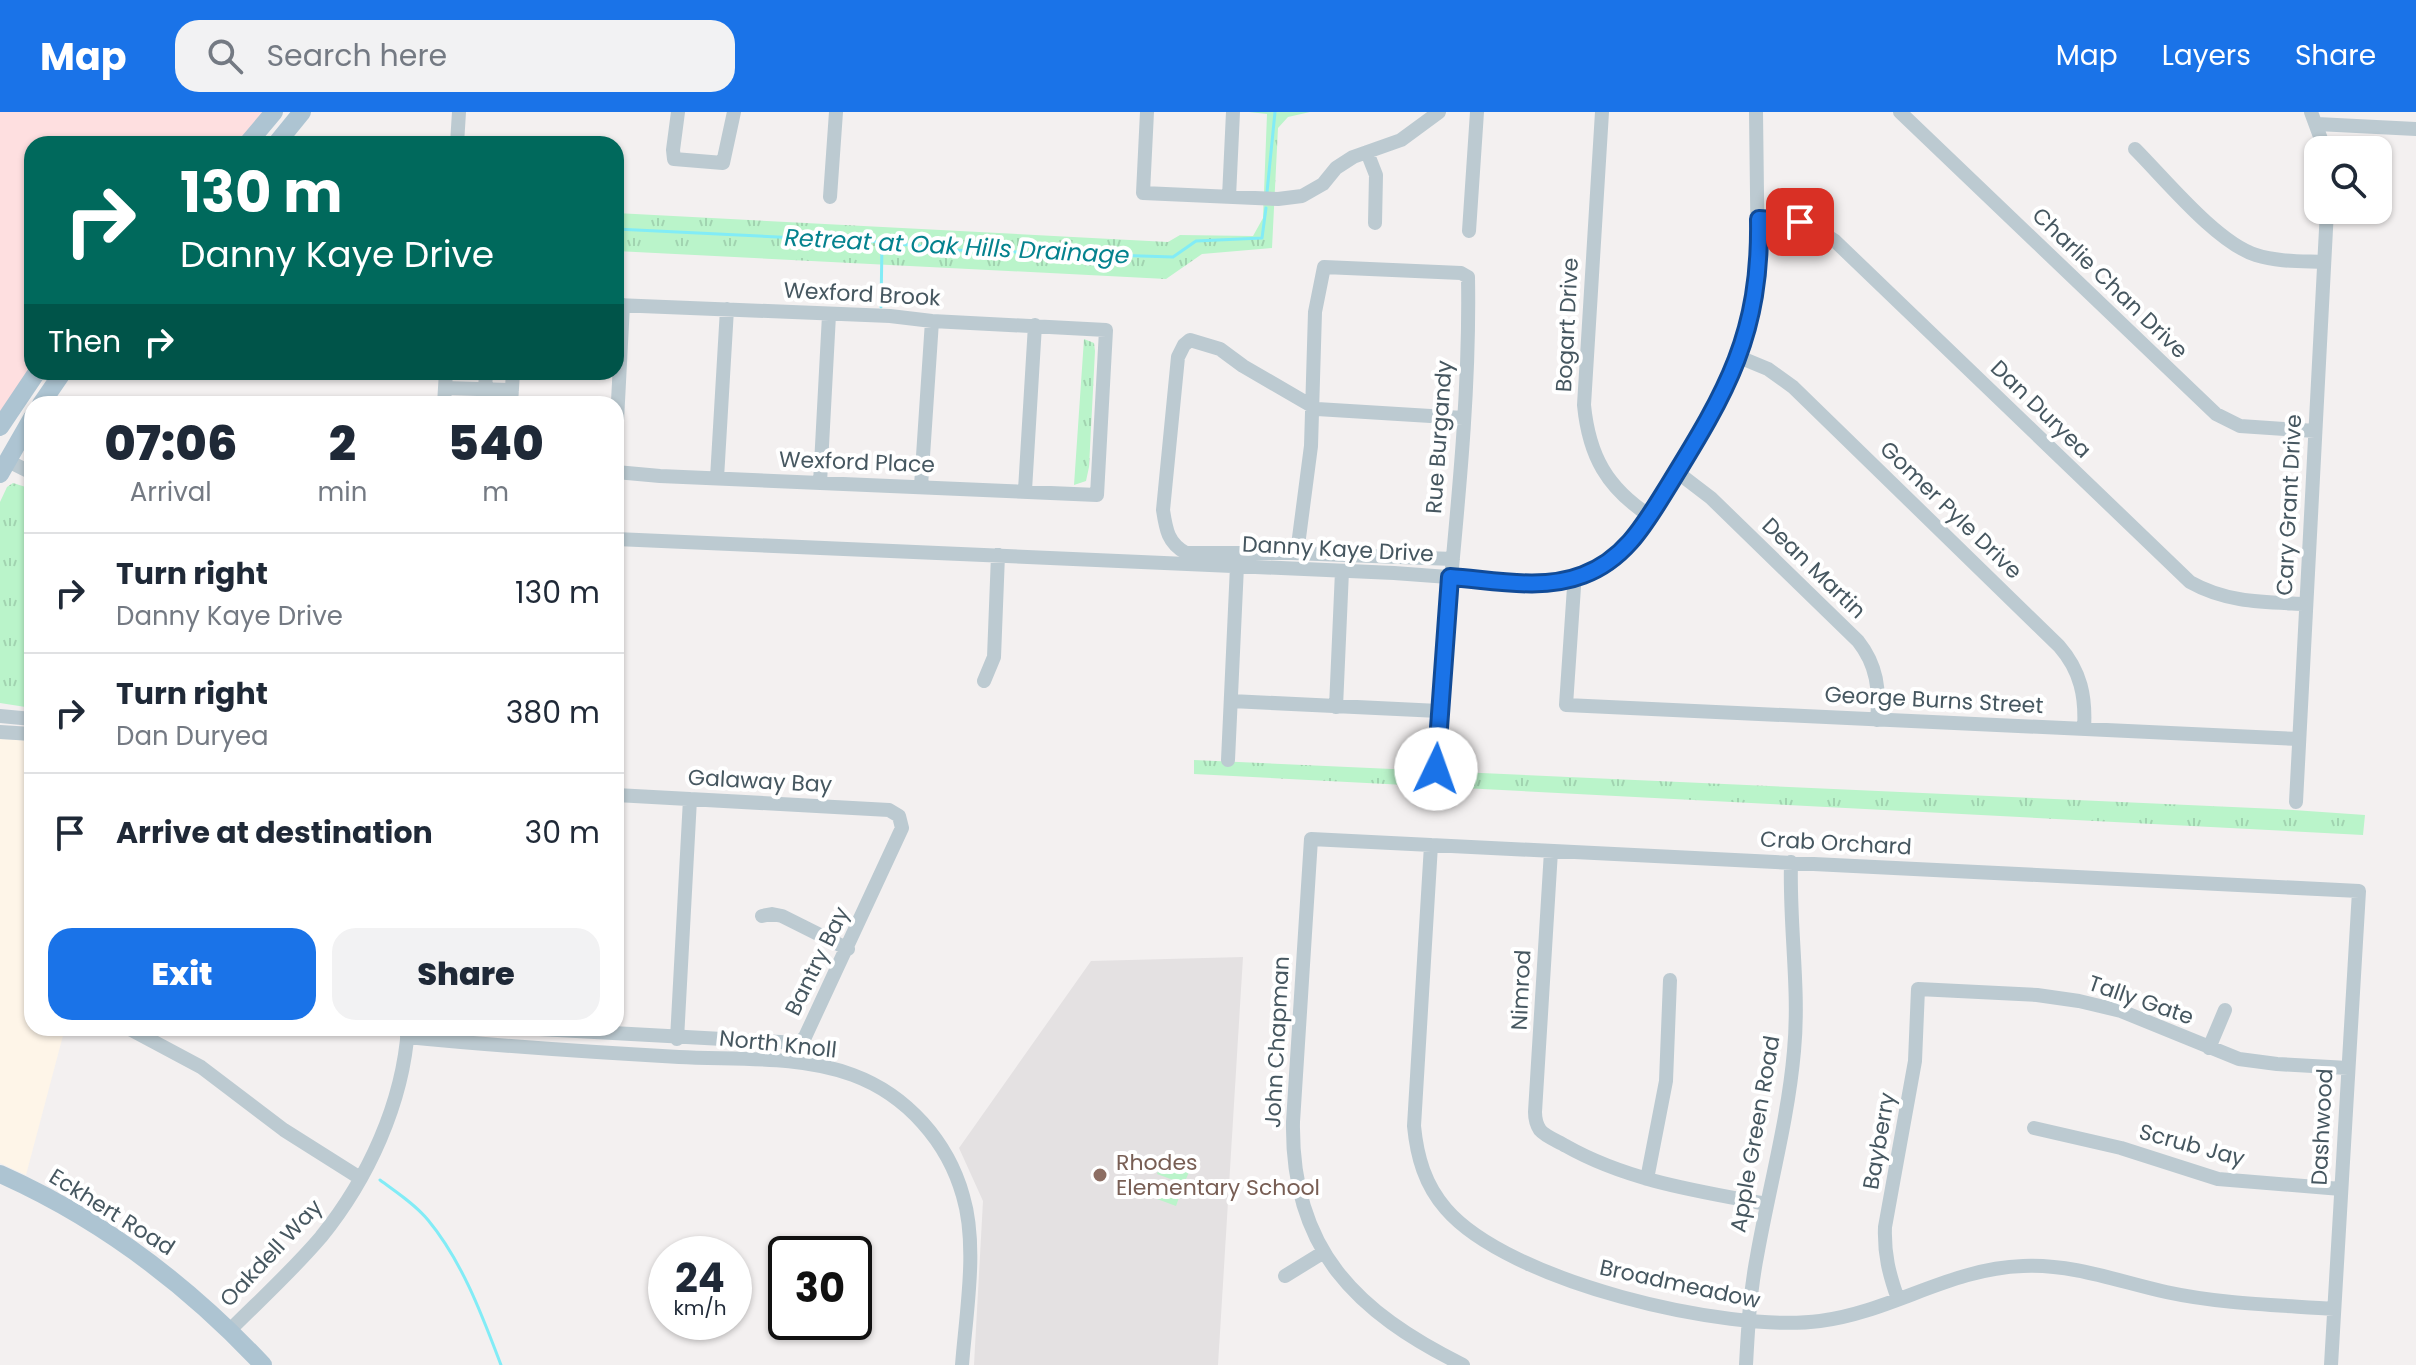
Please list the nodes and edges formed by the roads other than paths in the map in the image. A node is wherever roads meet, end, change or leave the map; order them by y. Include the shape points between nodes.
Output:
1 (274, 112) edge
2 (302, 112) edge
3 (459, 112) edge
4 (678, 112) edge
5 (734, 112) edge
6 (836, 112) edge
7 (1147, 112) edge
8 (1233, 112) edge
9 (1439, 112) edge
10 (1477, 112) edge
11 (1602, 112) edge
12 (1756, 112) edge
13 (1900, 112) edge
14 (2314, 118) edge
15 (2416, 129) edge
16 (254, 136) edge
17 (282, 136) edge
18 (458, 136) edge
19 (2135, 149) dead end
20 (1367, 152) junction
21 (830, 197) dead end
22 (1229, 197) junction
23 (1759, 219) junction
24 (1375, 223) dead end
25 (2326, 224) edge
26 (1469, 231) dead end
27 (2324, 262) junction
28 (624, 305) edge
29 (727, 309) junction
30 (829, 315) junction
31 (932, 321) junction
32 (1035, 325) junction
33 (1739, 357) junction
34 (32, 380) edge
35 (446, 380) edge
36 (486, 380) edge
37 (445, 388) junction
38 (485, 390) junction
39 (444, 396) edge
40 (508, 396) edge
41 (1311, 405) junction
42 (1463, 418) junction
43 (0, 427) edge
44 (2315, 431) junction
45 (24, 432) edge
46 (4, 467) edge
47 (24, 471) edge
48 (624, 472) edge
49 (1677, 472) junction
50 (717, 478) junction
51 (820, 483) junction
52 (921, 486) junction
53 (1025, 490) junction
54 (1097, 495) joint
55 (1650, 516) junction
56 (624, 539) edge
57 (1297, 553) junction
58 (998, 555) junction
59 (1453, 559) junction
60 (1237, 566) junction
61 (1297, 568) junction
62 (1342, 571) junction
63 (1450, 577) junction
64 (1572, 579) junction
65 (2306, 604) junction
66 (984, 681) dead end
67 (1231, 701) junction
68 (1336, 707) junction
69 (1439, 711) junction
70 (0, 716) edge
71 (24, 718) edge
72 (1877, 720) junction
73 (2084, 729) junction
74 (0, 732) edge
75 (24, 734) edge
76 (2299, 739) junction
77 (1228, 760) dead end
78 (1436, 769) dead end
79 (624, 795) edge
80 (690, 799) junction
81 (2296, 802) dead end
82 (899, 816) joint
83 (1311, 839) joint
84 (1431, 845) junction
85 (1551, 851) junction
86 (1791, 862) junction
87 (2359, 891) joint
88 (762, 916) dead end
89 (848, 949) junction
90 (1670, 980) dead end
91 (1918, 989) joint
92 (2225, 1010) dead end
93 (624, 1034) edge
94 (143, 1036) edge
95 (408, 1036) edge
96 (441, 1036) edge
97 (677, 1039) junction
98 (2209, 1048) junction
99 (2348, 1068) junction
100 (2034, 1128) dead end
101 (0, 1174) edge
102 (360, 1178) junction
103 (1647, 1179) junction
104 (2341, 1189) junction
105 (1767, 1204) junction
106 (1324, 1252) junction
107 (1285, 1276) dead end
108 (1898, 1299) junction
109 (2334, 1309) junction
110 (1748, 1322) junction
111 (230, 1330) junction
112 (263, 1365) edge
113 (962, 1365) edge
114 (1463, 1365) edge
115 (1746, 1365) edge
116 (2331, 1365) edge

1 - 16 main road
2 - 17 main road
3 - 18 street
4 - 5 street via 674,159 723,163
6 - 21 street
7 - 22 street via 1143,193
8 - 22 street
9 - 20 street via 1401,140
10 - 26 street
11 - 55 street, Bogart Drive via 1584,405 1595,456 1623,497
12 - 23 street, Danny Kaye Drive
13 - 44 street, Charlie Chan Drive via 2216,414 2240,426
14 - 15 street
19 - 27 street via 2236,246 2275,260
20 - 22 street via 1333,164 1323,184 1302,196
20 - 24 street via 1376,175
23 - 33 street, Danny Kaye Drive via 1758,275
23 - 65 street, Dan Duryea via 1800,222 1835,241 2190,582 2239,600
25 - 27 street, Cary Grant Drive
27 - 44 street, Cary Grant Drive
28 - 29 street, Wexford Brook
29 - 30 street, Wexford Brook
29 - 50 street
30 - 31 street, Wexford Brook
30 - 51 street
31 - 32 street, Wexford Brook
31 - 52 street
32 - 53 street
32 - 54 street, Wexford Brook via 1106,330
33 - 49 street, Danny Kaye Drive via 1714,412
33 - 73 street, Gomer Pyle Drive via 1793,387 2059,646 2082,686
34 - 43 main road
35 - 37 street
36 - 38 street
37 - 38 street
37 - 39 street
38 - 40 street
41 - 42 street
41 - 42 street, Rue Burgandy via 1315,312 1324,267 1461,273 1468,277 1469,300
41 - 57 street
41 - 57 street via 1220,349 1190,340 1178,357 1163,510 1166,534 1186,553
42 - 59 street, Rue Burgandy
44 - 65 street, Cary Grant Drive
45 - 46 main road
46 - 47 street
48 - 50 street, Wexford Place
49 - 55 street, Danny Kaye Drive
49 - 72 street, Dean Martin via 1711,498 1858,641 1877,681
50 - 51 street, Wexford Place
51 - 52 street, Wexford Place
52 - 53 street, Wexford Place
53 - 54 street, Wexford Place
55 - 64 street, Danny Kaye Drive via 1616,557
56 - 58 street, Danny Kaye Drive
57 - 59 street
57 - 61 street
58 - 60 street, Danny Kaye Drive
58 - 66 street via 994,657
59 - 63 street, Rue Burgandy
60 - 61 street, Danny Kaye Drive
60 - 67 street
61 - 62 street, Danny Kaye Drive
62 - 63 street, Danny Kaye Drive
62 - 68 street
63 - 64 street, Danny Kaye Drive via 1539,583
63 - 69 street, Rue Burgandy
64 - 72 street, George Burns Street via 1566,705
65 - 76 street, Cary Grant Drive
67 - 68 street
67 - 77 street
68 - 69 street
69 - 78 street, Rue Burgandy
70 - 71 street
72 - 73 street, George Burns Street
73 - 76 street, George Burns Street
74 - 75 street
76 - 81 street, Cary Grant Drive
79 - 80 street, Galaway Bay
80 - 82 street, Galaway Bay via 889,810
80 - 97 street
82 - 89 street, Bantry Bay via 901,835
83 - 84 street, Crab Orchard
83 - 106 street, John Chapman via 1293,1148 1300,1195
84 - 85 street, Crab Orchard
84 - 110 street, Broadmeadow via 1414,1126 1422,1167 1439,1202 1467,1229 1550,1273 1642,1302
85 - 86 street, Crab Orchard
85 - 103 street, Nimrod via 1535,1121 1540,1130 1579,1153
86 - 87 street, Crab Orchard
86 - 105 street, Apple Green Road via 1794,1051
87 - 99 street, Dashwood
88 - 89 street via 782,916
89 - 97 street, Bantry Bay via 798,1043
90 - 103 street via 1666,1081
91 - 98 street, Tally Gate via 2079,1001 2121,1011
91 - 108 street, Bayberry via 1915,1061 1885,1227 1887,1268
92 - 98 street
93 - 97 street, Bantry Bay
94 - 102 street via 201,1067 284,1130
95 - 102 street, Oakdell Way via 390,1115
96 - 113 street, North Knoll via 566,1051 813,1065 854,1075 886,1091 930,1131 964,1198 969,1251
98 - 99 street, Tally Gate via 2258,1062
99 - 104 street, Dashwood
100 - 104 street, Scrub Jay via 2218,1179
101 - 111 main road, Eckhert Road via 123,1242
102 - 111 street, Oakdell Way via 322,1234
103 - 105 street
104 - 109 street, Dashwood
105 - 110 street, Apple Green Road
106 - 107 street
106 - 114 street, John Chapman via 1346,1284 1379,1315
108 - 109 street, Broadmeadow via 1966,1274 2049,1265 2219,1301
108 - 110 street, Broadmeadow via 1824,1321
109 - 116 street, Dashwood
110 - 115 street, Apple Green Road
111 - 112 main road, Eckhert Road

